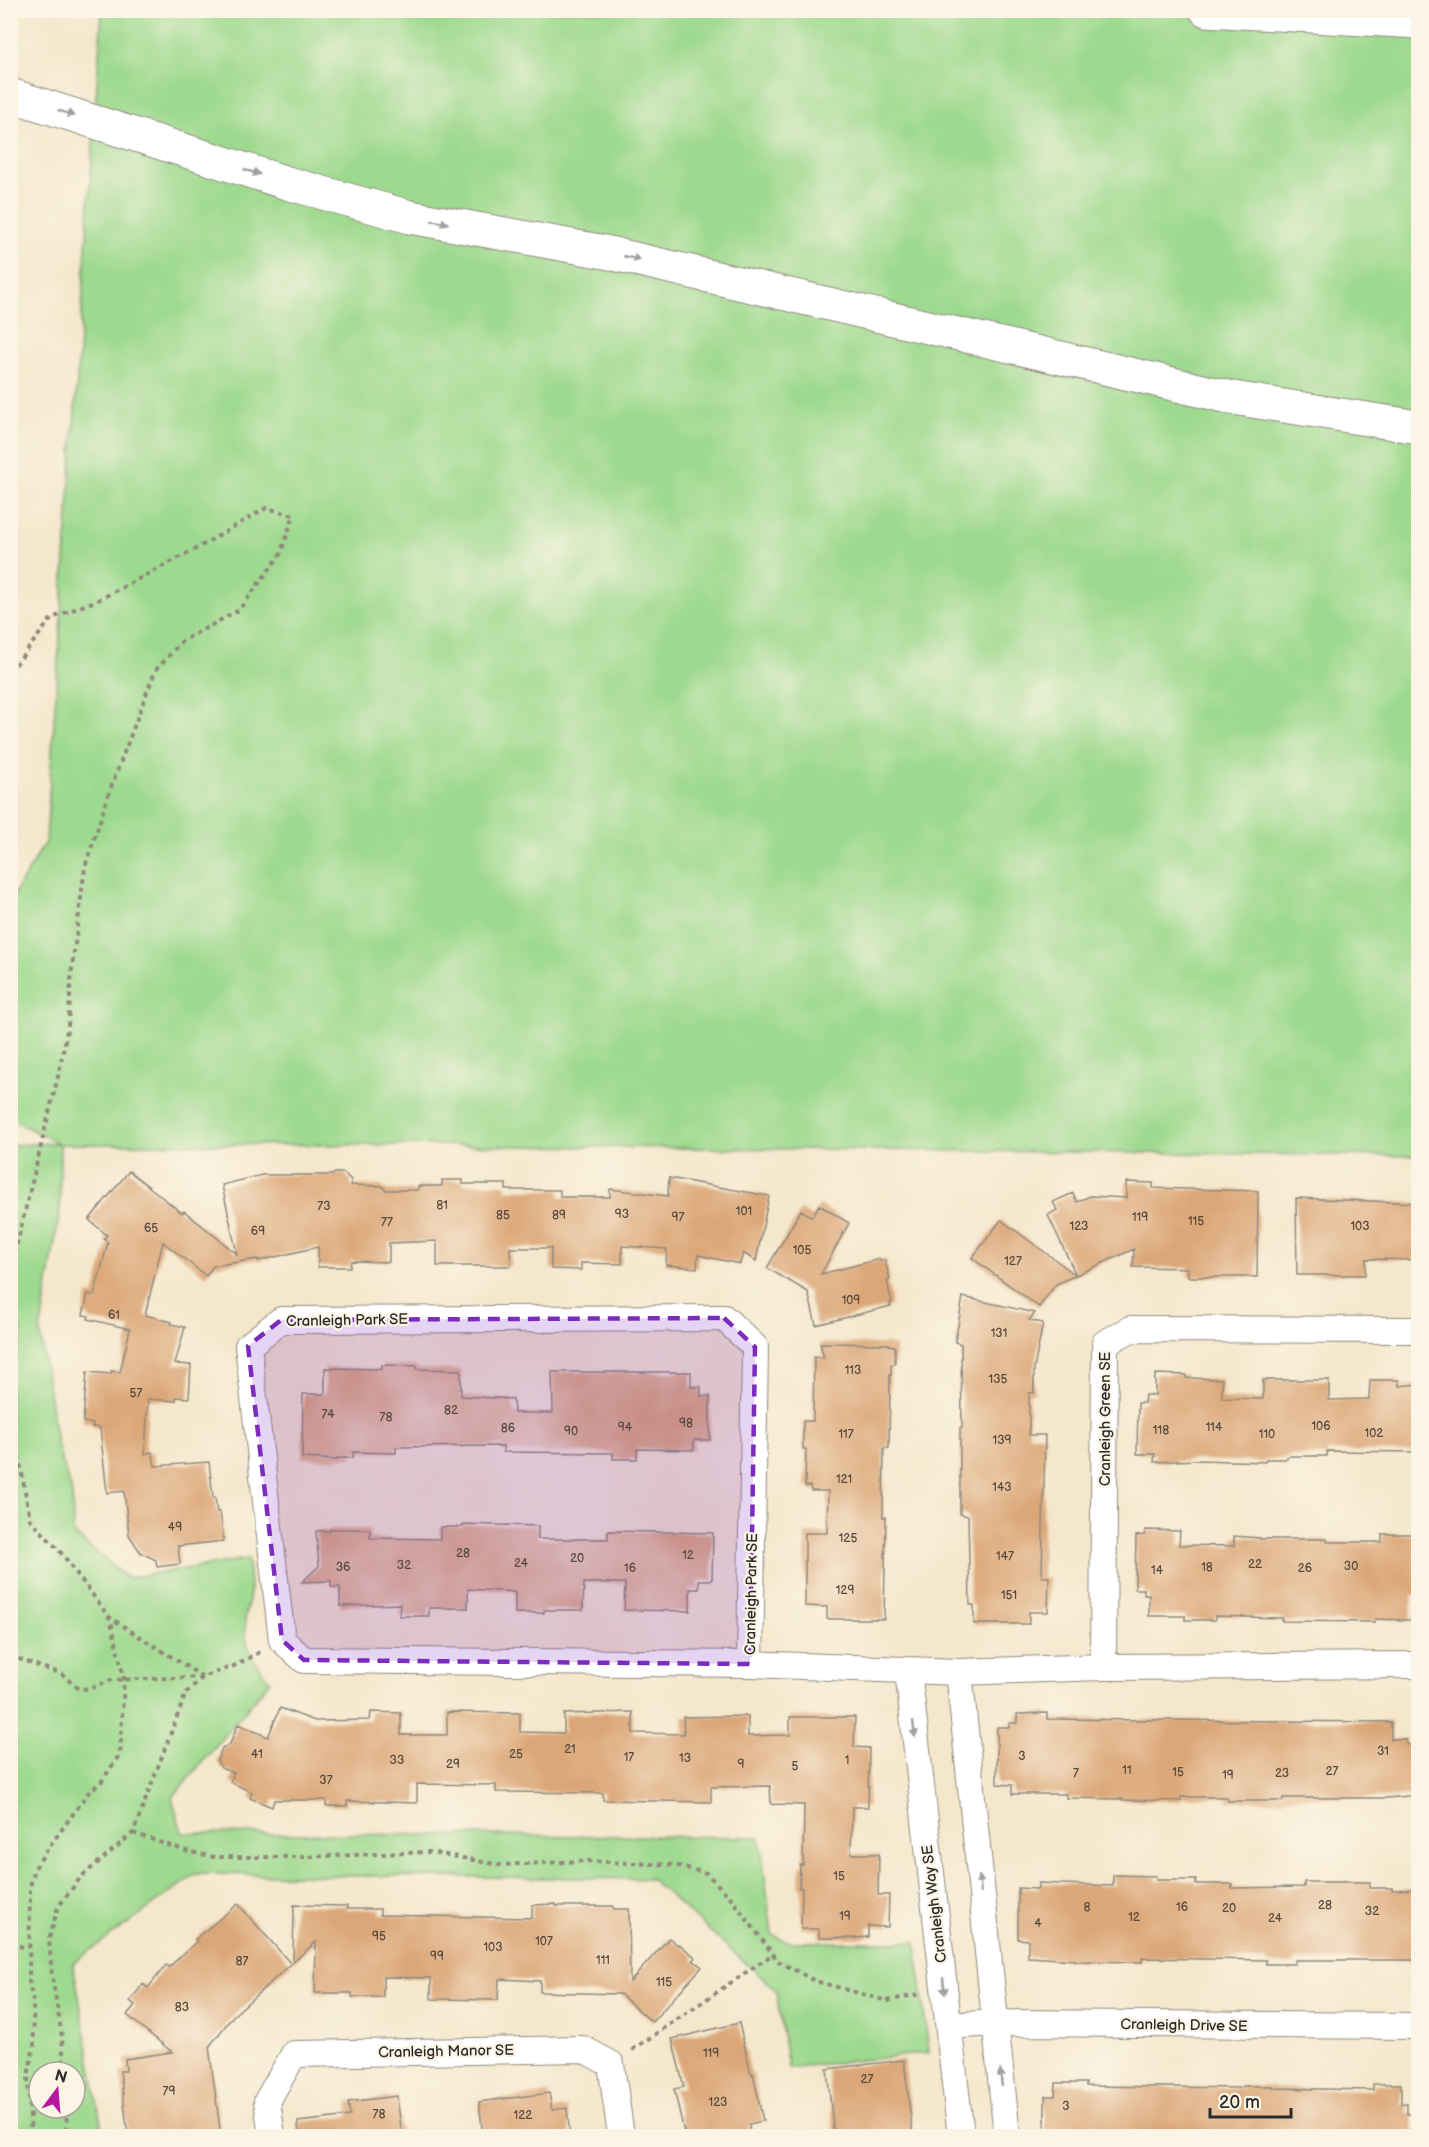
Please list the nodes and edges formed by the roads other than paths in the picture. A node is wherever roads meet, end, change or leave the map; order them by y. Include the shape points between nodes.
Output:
1 (1206, 10) edge
2 (1419, 22) edge
3 (10, 95) edge
4 (1419, 427) edge
5 (1419, 1330) edge
6 (750, 1664) junction
7 (1419, 1665) edge
8 (1103, 1667) junction
9 (908, 1671) junction
10 (959, 1672) junction
11 (995, 2023) junction
12 (949, 2026) junction
13 (1419, 2026) edge
14 (272, 2136) edge
15 (621, 2136) edge
16 (961, 2136) edge
17 (1007, 2136) edge

1 - 2 highway
3 -> 4 highway via 287,183 410,217 605,252 1233,398
5 - 8 street, Cranleigh Green SE via 1131,1329 1105,1343
6 - 6 street, Cranleigh Park SE via 304,1660 282,1640 248,1346 281,1320 724,1318 755,1347
6 - 9 street, Cranleigh Park SE
7 - 8 street
8 - 10 street
9 - 10 street, Cranleigh Park SE
9 -> 12 street, Cranleigh Way SE
11 -> 10 street
11 - 12 street, Cranleigh Drive SE
11 - 13 street, Cranleigh Drive SE
17 -> 11 street
12 - 16 street, Cranleigh Way SE
14 - 15 street, Cranleigh Manor SE via 267,2101 294,2054 583,2049 611,2064

